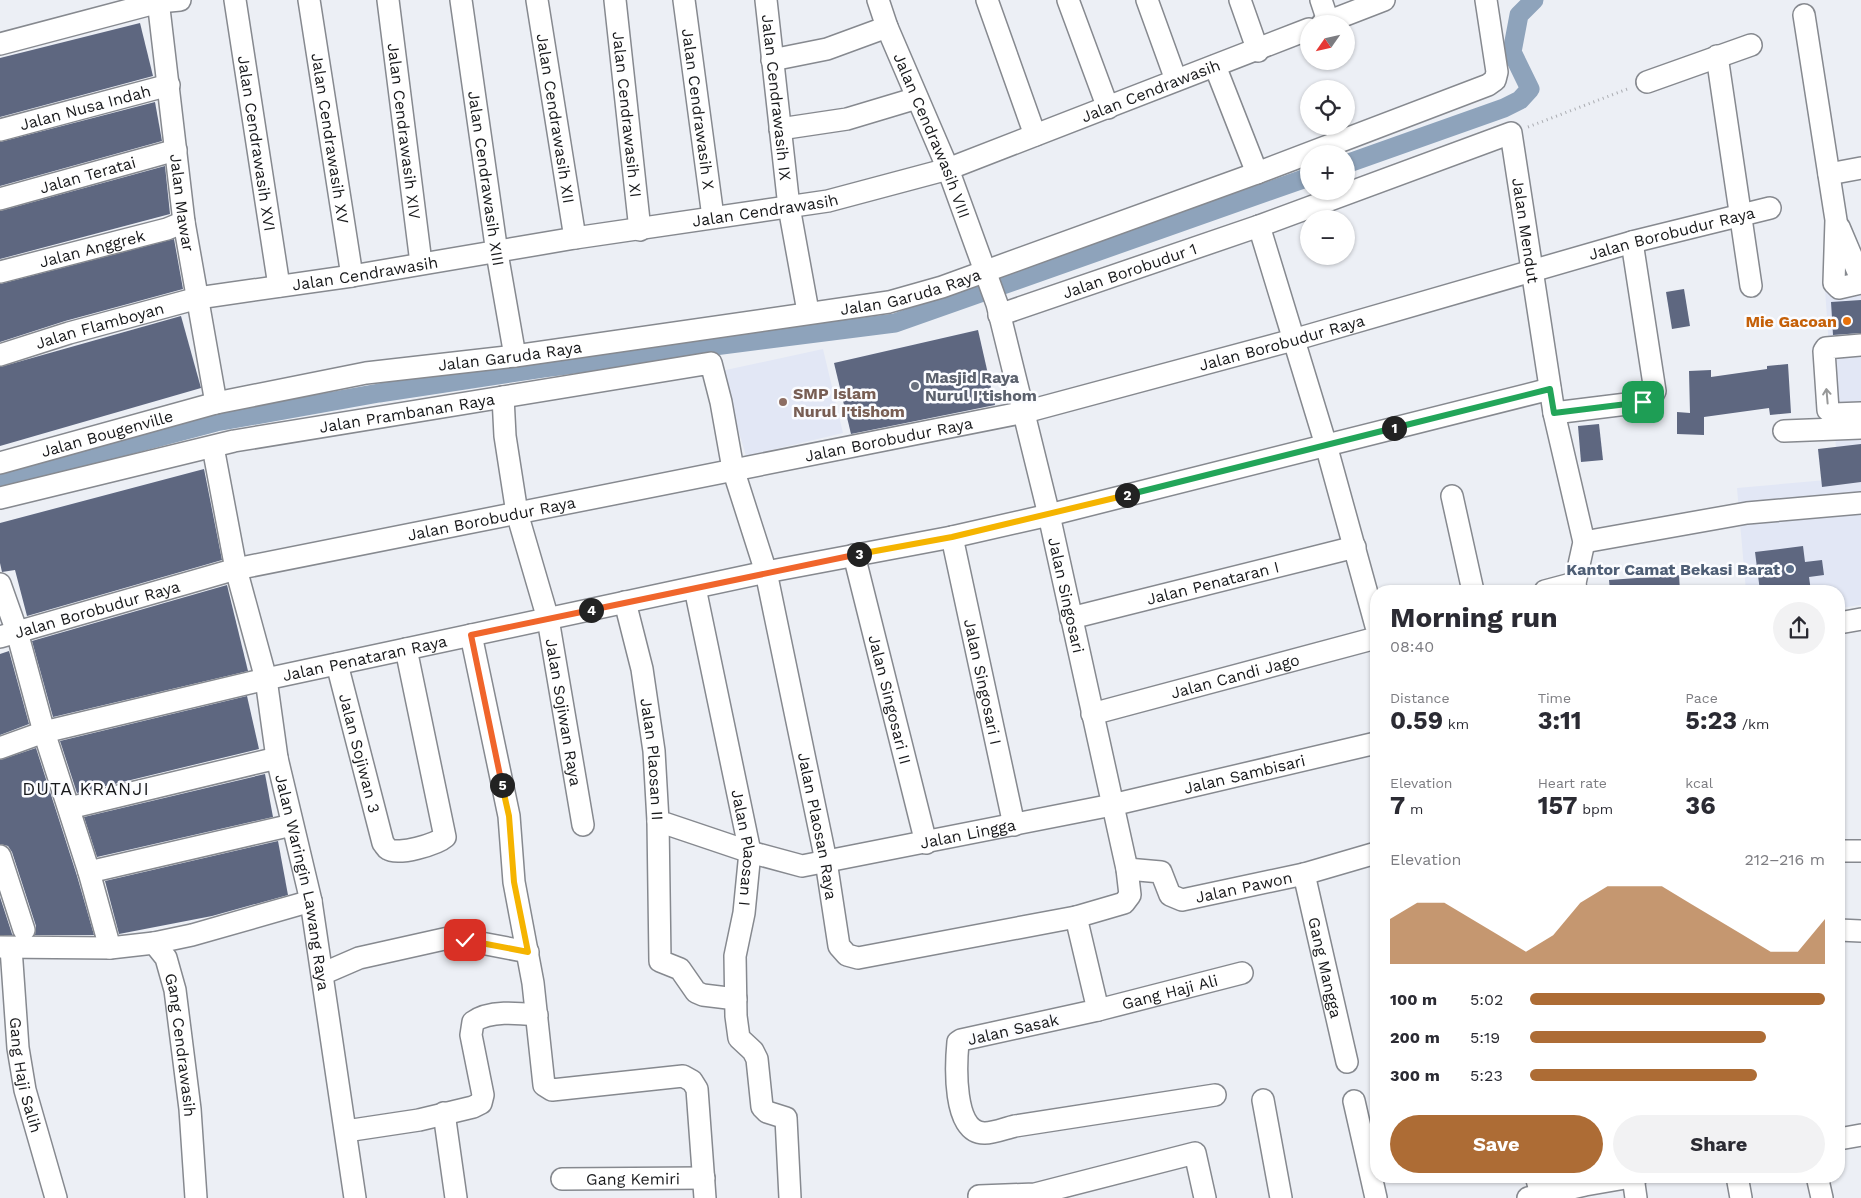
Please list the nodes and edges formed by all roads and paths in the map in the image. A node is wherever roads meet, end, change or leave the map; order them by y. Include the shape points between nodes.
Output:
1 (180, 0) edge
2 (235, 0) edge
3 (309, 0) edge
4 (388, 0) edge
5 (461, 0) edge
6 (537, 0) edge
7 (615, 0) edge
8 (684, 0) edge
9 (766, 0) edge
10 (878, 0) edge
11 (987, 0) edge
12 (1068, 0) edge
13 (1147, 0) edge
14 (1240, 0) edge
15 (1321, 0) edge
16 (1384, 0) edge
17 (1486, 0) edge
18 (158, 1) edge
19 (1324, 15) edge
20 (1346, 15) edge
21 (1804, 15) dead end
22 (887, 28) junction
23 (1300, 33) edge
24 (0, 44) edge
25 (1751, 45) dead end
26 (1258, 51) junction
27 (1718, 56) junction
28 (772, 60) junction
29 (1215, 66) junction
30 (1176, 80) junction
31 (1647, 82) joint
32 (169, 85) junction
33 (917, 98) junction
34 (1108, 108) junction
35 (780, 129) junction
36 (0, 130) edge
37 (1511, 133) junction
38 (1035, 135) junction
39 (176, 150) junction
40 (948, 168) junction
41 (1861, 168) edge
42 (1257, 173) junction
43 (1829, 174) junction
44 (0, 199) edge
45 (789, 207) junction
46 (1770, 208) dead end
47 (713, 217) junction
48 (1740, 217) junction
49 (184, 222) junction
50 (1260, 226) junction
51 (640, 230) junction
52 (575, 238) junction
53 (1632, 242) junction
54 (497, 253) junction
55 (421, 263) junction
56 (0, 272) edge
57 (1534, 272) junction
58 (352, 276) junction
59 (988, 278) junction
60 (1861, 281) edge
61 (279, 286) junction
62 (1752, 286) dead end
63 (198, 298) junction
64 (998, 310) junction
65 (806, 313) junction
66 (1293, 340) junction
67 (1861, 345) edge
68 (0, 355) edge
69 (516, 356) junction
70 (1550, 389) junction
71 (503, 397) junction
72 (216, 403) junction
73 (1025, 412) junction
74 (1554, 413) junction
75 (1861, 413) edge
76 (1861, 428) edge
77 (1784, 431) dead end
78 (1326, 445) junction
79 (213, 447) junction
80 (0, 463) edge
81 (733, 469) junction
82 (1452, 496) dead end
83 (0, 498) edge
84 (1861, 503) edge
85 (517, 513) junction
86 (1049, 515) junction
87 (952, 537) junction
88 (1584, 542) junction
89 (1355, 547) junction
90 (854, 555) junction
91 (236, 569) junction
92 (766, 572) junction
93 (0, 584) edge
94 (1472, 585) edge
95 (1576, 585) edge
96 (695, 588) junction
97 (625, 602) junction
98 (1370, 603) edge
99 (1071, 618) junction
100 (548, 619) junction
101 (1861, 619) edge
102 (1845, 622) edge
103 (8, 634) edge
104 (471, 635) junction
105 (1370, 640) edge
106 (406, 649) junction
107 (337, 664) junction
108 (266, 679) junction
109 (1092, 714) junction
110 (44, 732) junction
111 (1370, 744) edge
112 (0, 748) edge
113 (277, 758) junction
114 (1112, 805) junction
115 (68, 808) junction
116 (658, 821) junction
117 (292, 824) junction
118 (583, 825) dead end
119 (1014, 825) junction
120 (926, 843) junction
121 (1845, 851) edge
122 (1861, 851) edge
123 (750, 852) junction
124 (0, 856) edge
125 (1370, 856) edge
126 (826, 861) junction
127 (1127, 869) junction
128 (89, 872) junction
129 (1304, 874) junction
130 (311, 901) junction
131 (1076, 917) junction
132 (24, 930) dead end
133 (1845, 930) edge
134 (1861, 931) edge
135 (154, 942) junction
136 (5, 948) edge
137 (110, 948) junction
138 (528, 952) junction
139 (1242, 973) dead end
140 (322, 974) junction
141 (736, 999) junction
142 (1098, 1010) junction
143 (537, 1015) junction
144 (1347, 1062) dead end
145 (1215, 1095) dead end
146 (1263, 1100) dead end
147 (1354, 1101) dead end
148 (444, 1113) junction
149 (346, 1131) junction
150 (1861, 1135) edge
151 (1845, 1137) edge
152 (1370, 1172) edge
153 (562, 1179) dead end
154 (1373, 1183) edge
155 (1580, 1183) edge
156 (1627, 1183) edge
157 (1738, 1183) edge
158 (1819, 1183) edge
159 (704, 1188) edge
160 (1535, 1189) edge
161 (979, 1196) dead end
162 (56, 1198) edge
163 (196, 1198) edge
164 (354, 1198) edge
165 (456, 1198) edge
166 (790, 1198) edge
167 (1205, 1198) edge
168 (1281, 1198) edge
169 (1376, 1198) edge
170 (1636, 1198) edge
171 (1741, 1198) edge
172 (1822, 1198) edge

1 - 18 street
2 - 61 street, Jalan Cendrawasih XVI
3 - 58 street, Jalan Cendrawasih XV
4 - 55 street, Jalan Cendrawasih XIV
5 - 54 street, Jalan Cendrawasih XIII
6 - 52 street, Jalan Cendrawasih XII
7 - 51 street, Jalan Cendrawasih XI
8 - 47 street, Jalan Cendrawasih X
9 - 28 street, Jalan Cendrawasih IX
10 - 22 street, Jalan Cendrawasih VIII
11 - 38 street
12 - 34 street
13 - 30 street
14 - 26 street
15 - 19 street
16 - 20 street
17 - 42 street, Jalan Garuda Raya via 1497,72 1495,80
18 - 24 street
18 - 32 street, Jalan Mawar
21 - 43 street
22 - 28 street via 827,50
22 - 33 street, Jalan Cendrawasih VIII
23 - 26 street, Jalan Cendrawasih
25 - 27 street
26 - 29 street, Jalan Cendrawasih
27 - 31 street
27 - 48 street
28 - 35 street, Jalan Cendrawasih IX
29 - 30 street, Jalan Cendrawasih
29 - 42 street
30 - 34 street, Jalan Cendrawasih
31 - 37 path
32 - 36 street, Jalan Nusa Indah
32 - 39 street, Jalan Mawar
33 - 35 street via 847,119
33 - 40 street, Jalan Cendrawasih VIII
34 - 38 street, Jalan Cendrawasih
35 - 45 street, Jalan Cendrawasih IX
37 - 50 street
37 - 57 street, Jalan Mendut
38 - 40 street, Jalan Cendrawasih
39 - 44 street, Jalan Teratai
39 - 49 street, Jalan Mawar
40 - 45 street, Jalan Cendrawasih via 828,201
40 - 59 street, Jalan Cendrawasih VIII
41 - 43 street
42 - 59 street, Jalan Garuda Raya
43 - 60 street via 1836,220
45 - 47 street, Jalan Cendrawasih
45 - 65 street, Jalan Cendrawasih IX
46 - 48 street, Jalan Borobudur Raya
47 - 51 street, Jalan Cendrawasih
48 - 53 street, Jalan Borobudur Raya
48 - 62 street
49 - 56 street, Jalan Anggrek
49 - 63 street, Jalan Mawar
50 - 64 street, Jalan Borobudur 1
50 - 66 street
51 - 52 street, Jalan Cendrawasih
52 - 54 street, Jalan Cendrawasih
53 - 57 street, Jalan Borobudur Raya
53 - 74 street via 1655,391 1643,402
54 - 55 street, Jalan Cendrawasih
54 - 69 street, Jalan Cendrawasih XIII
55 - 58 street, Jalan Cendrawasih
57 - 66 street, Jalan Borobudur Raya
57 - 70 street, Jalan Mendut
58 - 61 street, Jalan Cendrawasih
59 - 64 street, Jalan Singosari
59 - 65 street, Jalan Garuda Raya via 889,302
61 - 63 street, Jalan Cendrawasih
63 - 68 street, Jalan Flamboyan
63 - 72 street, Jalan Mawar
64 - 73 street, Jalan Singosari
65 - 69 street, Jalan Garuda Raya
66 - 73 street, Jalan Borobudur Raya
66 - 78 street
75 -> 67 street via 1833,414 1828,410 1824,351 1826,348
69 - 72 street, Jalan Garuda Raya via 366,373
70 - 74 street, Jalan Mendut
70 - 78 street, Jalan Penataran Raya
71 - 79 street, Jalan Prambanan Raya
71 - 81 street, Jalan Prambanan Raya via 711,363
71 - 85 street, Jalan Sojiwan Raya via 505,436
72 - 80 street, Jalan Bougenville
73 - 81 street, Jalan Borobudur Raya
73 - 86 street, Jalan Singosari
74 - 88 street, Jalan Mendut
76 - 77 street
78 - 86 street, Jalan Penataran Raya
78 - 89 street
79 - 83 street, Jalan Prambanan Raya
79 - 91 street, Jalan Waringin Lawang Raya
81 - 85 street, Jalan Borobudur Raya
81 - 92 street, Jalan Plaosan Raya
82 - 94 street
84 - 88 street via 1747,513
85 - 91 street, Jalan Borobudur Raya
85 - 100 street, Jalan Sojiwan Raya
86 - 87 street, Jalan Penataran Raya
86 - 99 street, Jalan Singosari
87 - 90 street, Jalan Penataran Raya
87 - 119 street, Jalan Singosari I
88 - 95 street, Jalan Mendut
89 - 98 street
89 - 99 street, Jalan Penataran I
90 - 92 street, Jalan Penataran Raya
90 - 120 street, Jalan Singosari II
91 - 103 street, Jalan Borobudur Raya
91 - 108 street, Jalan Waringin Lawang Raya
92 - 96 street, Jalan Penataran Raya
92 - 126 street, Jalan Plaosan Raya
93 - 103 street
96 - 97 street, Jalan Penataran Raya
96 - 123 street, Jalan Plaosan I
97 - 100 street, Jalan Penataran Raya
97 - 116 street, Jalan Plaosan II via 642,669 654,751
99 - 109 street, Jalan Singosari
100 - 104 street, Jalan Penataran Raya
100 - 118 street, Jalan Sojiwan Raya
101 - 102 street
103 - 110 street
104 - 106 street, Jalan Penataran Raya
104 - 138 street via 509,816 514,882
105 - 109 street, Jalan Candi Jago
106 - 107 street, Jalan Penataran Raya
106 - 107 street, Jalan Sojiwan 3 via 445,837 434,844 397,852 383,843
107 - 108 street, Jalan Penataran Raya
108 - 110 street, Jalan Penataran Raya
108 - 113 street, Jalan Waringin Lawang Raya
109 - 114 street, Jalan Singosari
110 - 112 street, Jalan Penataran Raya
110 - 115 street
111 - 114 street, Jalan Sambisari
113 - 115 street
113 - 117 street, Jalan Waringin Lawang Raya
114 - 119 street, Jalan Lingga
114 - 127 street
115 - 128 street
116 - 123 street, Jalan Plaosan II
116 - 141 street via 660,961 680,969 696,992
117 - 128 street
117 - 130 street, Jalan Waringin Lawang Raya
119 - 120 street, Jalan Lingga
120 - 126 street, Jalan Lingga
121 - 122 street
123 - 126 street, Jalan Plaosan II via 802,866
123 - 141 street, Jalan Plaosan I via 744,913 735,956
124 - 132 street
125 - 129 street, Jalan Pawon
126 - 131 street, Jalan Plaosan Raya via 839,946 847,955 858,958
127 - 129 street, Jalan Pawon via 1161,872 1170,895 1182,900
127 - 131 street via 1128,901
128 - 137 street
129 - 144 street, Gang Mangga
130 - 135 street via 192,935
130 - 140 street, Jalan Waringin Lawang Raya
131 - 142 street
133 - 134 street
135 - 137 street
135 - 163 street, Gang Cendrawasih via 166,958 175,990 190,1109
136 - 137 street
136 - 162 street, Gang Haji Salih via 24,1090
138 - 140 street via 481,943 467,945 462,934 359,958
138 - 143 street
139 - 142 street, Gang Haji Ali
140 - 149 street, Jalan Waringin Lawang Raya
141 - 166 street, Jalan Plaosan I via 739,1038 753,1050 762,1107 786,1118
142 - 145 street, Jalan Sasak via 958,1042 958,1098 966,1124 984,1133
143 - 148 street via 492,1015 473,1022 471,1035 483,1095 473,1108
143 - 159 street via 544,1085 552,1090 683,1076 692,1081 697,1089
146 - 168 street
147 - 152 street
148 - 149 street
148 - 165 street
149 - 164 street, Jalan Waringin Lawang Raya
150 - 151 street
153 - 159 street, Gang Kemiri
154 - 169 street
155 - 160 street
156 - 170 street
157 - 171 street
158 - 172 street
161 - 167 street via 1035,1194 1196,1153

